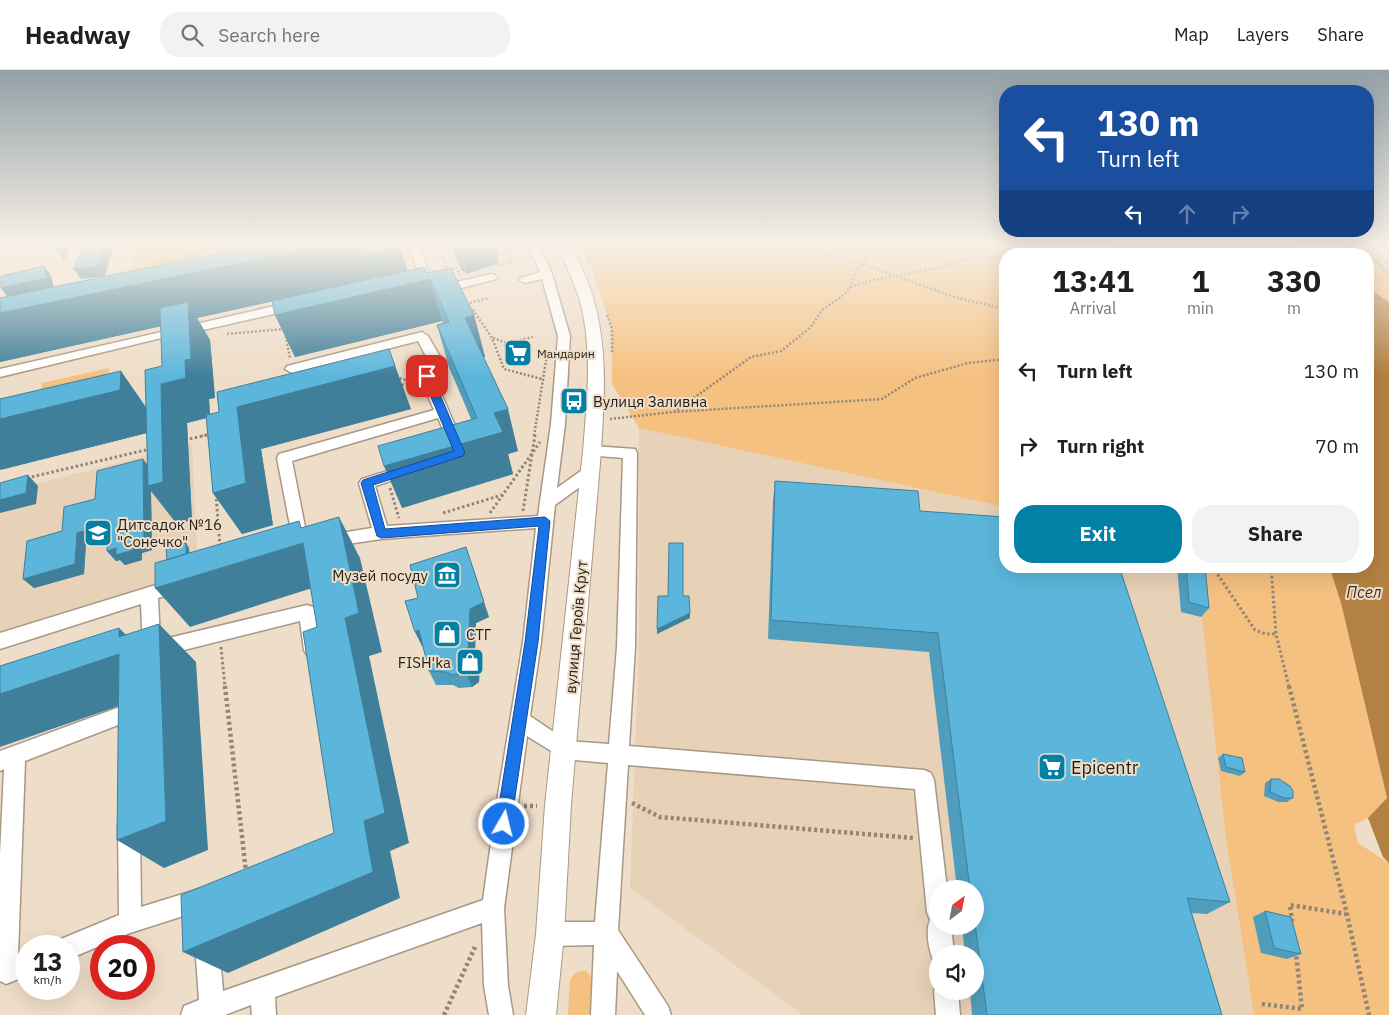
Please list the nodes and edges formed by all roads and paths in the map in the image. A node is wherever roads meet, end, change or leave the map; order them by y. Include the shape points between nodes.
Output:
1 (425, 288) edge
2 (446, 288) edge
3 (550, 288) edge
4 (582, 288) edge
5 (850, 288) edge
6 (929, 288) edge
7 (426, 293) joint
8 (489, 298) dead end
9 (307, 302) edge
10 (999, 308) edge
11 (284, 329) edge
12 (172, 333) junction
13 (533, 337) dead end
14 (492, 338) junction
15 (549, 346) dead end
16 (173, 349) edge
17 (999, 360) edge
18 (292, 369) joint
19 (0, 373) edge
20 (395, 377) edge
21 (542, 379) junction
22 (412, 382) junction
23 (561, 384) junction
24 (393, 387) edge
25 (432, 388) junction
26 (416, 391) dead end
27 (442, 412) junction
28 (673, 412) junction
29 (559, 415) junction
30 (594, 420) junction
31 (218, 428) edge
32 (211, 434) junction
33 (182, 441) dead end
34 (212, 444) edge
35 (154, 448) edge
36 (532, 454) junction
37 (451, 456) edge
38 (591, 462) junction
39 (423, 465) edge
40 (387, 476) junction
41 (19, 480) edge
42 (216, 493) edge
43 (546, 512) junction
44 (522, 523) junction
45 (480, 526) junction
46 (403, 532) junction
47 (381, 533) junction
48 (300, 546) junction
49 (221, 551) edge
50 (283, 552) edge
51 (1217, 573) edge
52 (1272, 573) edge
53 (176, 586) edge
54 (149, 594) junction
55 (220, 634) junction
56 (1276, 634) junction
57 (0, 642) edge
58 (316, 671) edge
59 (520, 720) junction
60 (128, 743) edge
61 (564, 750) junction
62 (619, 753) junction
63 (8, 758) edge
64 (129, 803) edge
65 (615, 803) junction
66 (930, 839) junction
67 (247, 879) joint
68 (934, 880) edge
69 (492, 908) junction
70 (1347, 914) junction
71 (204, 915) junction
72 (130, 922) junction
73 (1292, 924) edge
74 (606, 933) junction
75 (550, 934) junction
76 (80, 942) edge
77 (1295, 943) edge
78 (476, 944) dead end
79 (15, 968) edge
80 (263, 988) junction
81 (947, 1000) edge
82 (1262, 1004) dead end
83 (206, 1012) edge
84 (264, 1015) edge
85 (444, 1015) edge
86 (501, 1015) edge
87 (541, 1015) edge
88 (603, 1015) edge
89 (660, 1015) edge
90 (948, 1015) edge
91 (1369, 1015) edge

1 - 7 lane
2 - 7 lane
3 - 23 lane via 564,336
4 - 30 main road, вулиця Героїв Крут via 593,341
5 - 28 path via 822,310 810,328 782,351 751,357
6 - 10 path
8 - 14 path via 461,305 472,310
9 - 12 lane
11 - 18 path
12 - 16 lane
12 - 19 lane
13 - 14 path via 507,344
14 - 21 path via 504,369
15 - 21 path
17 - 28 path via 968,363 915,378 882,399
18 - 25 lane via 422,336 436,362 427,376
20 - 22 path
21 - 23 path
21 - 36 path
22 - 24 path
22 - 25 path
22 - 26 path
23 - 29 lane
25 - 27 lane
27 - 37 lane via 460,453
27 - 48 lane via 284,458
28 - 30 path
29 - 36 path
29 - 43 lane
30 - 38 main road, вулиця Героїв Крут
31 - 32 path
32 - 33 path
32 - 34 path
35 - 41 path
36 - 44 path
36 - 45 path
38 - 43 lane
38 - 61 main road, вулиця Героїв Крут
38 - 62 lane via 630,453 626,647
39 - 40 lane
40 - 46 path
40 - 47 lane via 367,483
42 - 49 path
43 - 44 lane
43 - 59 lane
44 - 45 lane
45 - 46 lane
46 - 47 lane
47 - 48 lane
48 - 50 lane
51 - 56 path via 1255,630
52 - 56 path
53 - 54 lane
54 - 55 lane via 152,650
54 - 57 lane
55 - 58 lane via 307,612
55 - 67 path
56 - 70 path
59 - 61 lane
59 - 69 lane
60 - 63 lane via 128,713
61 - 62 lane
61 - 75 main road, вулиця Героїв Крут
62 - 65 lane
62 - 66 lane via 924,780
63 - 79 lane via 6,972
64 - 72 lane
65 - 66 path via 633,803 660,817
65 - 74 lane
66 - 68 lane
67 - 71 lane
69 - 80 lane
69 - 86 lane via 496,986
70 - 73 path via 1290,905
70 - 91 path
71 - 72 lane
71 - 83 lane
72 - 76 lane
74 - 75 lane
74 - 88 lane
74 - 89 lane
75 - 87 main road, вулиця Героїв Крут
77 - 82 path via 1302,1010
78 - 85 path
80 - 83 lane
80 - 84 lane
81 - 90 lane

